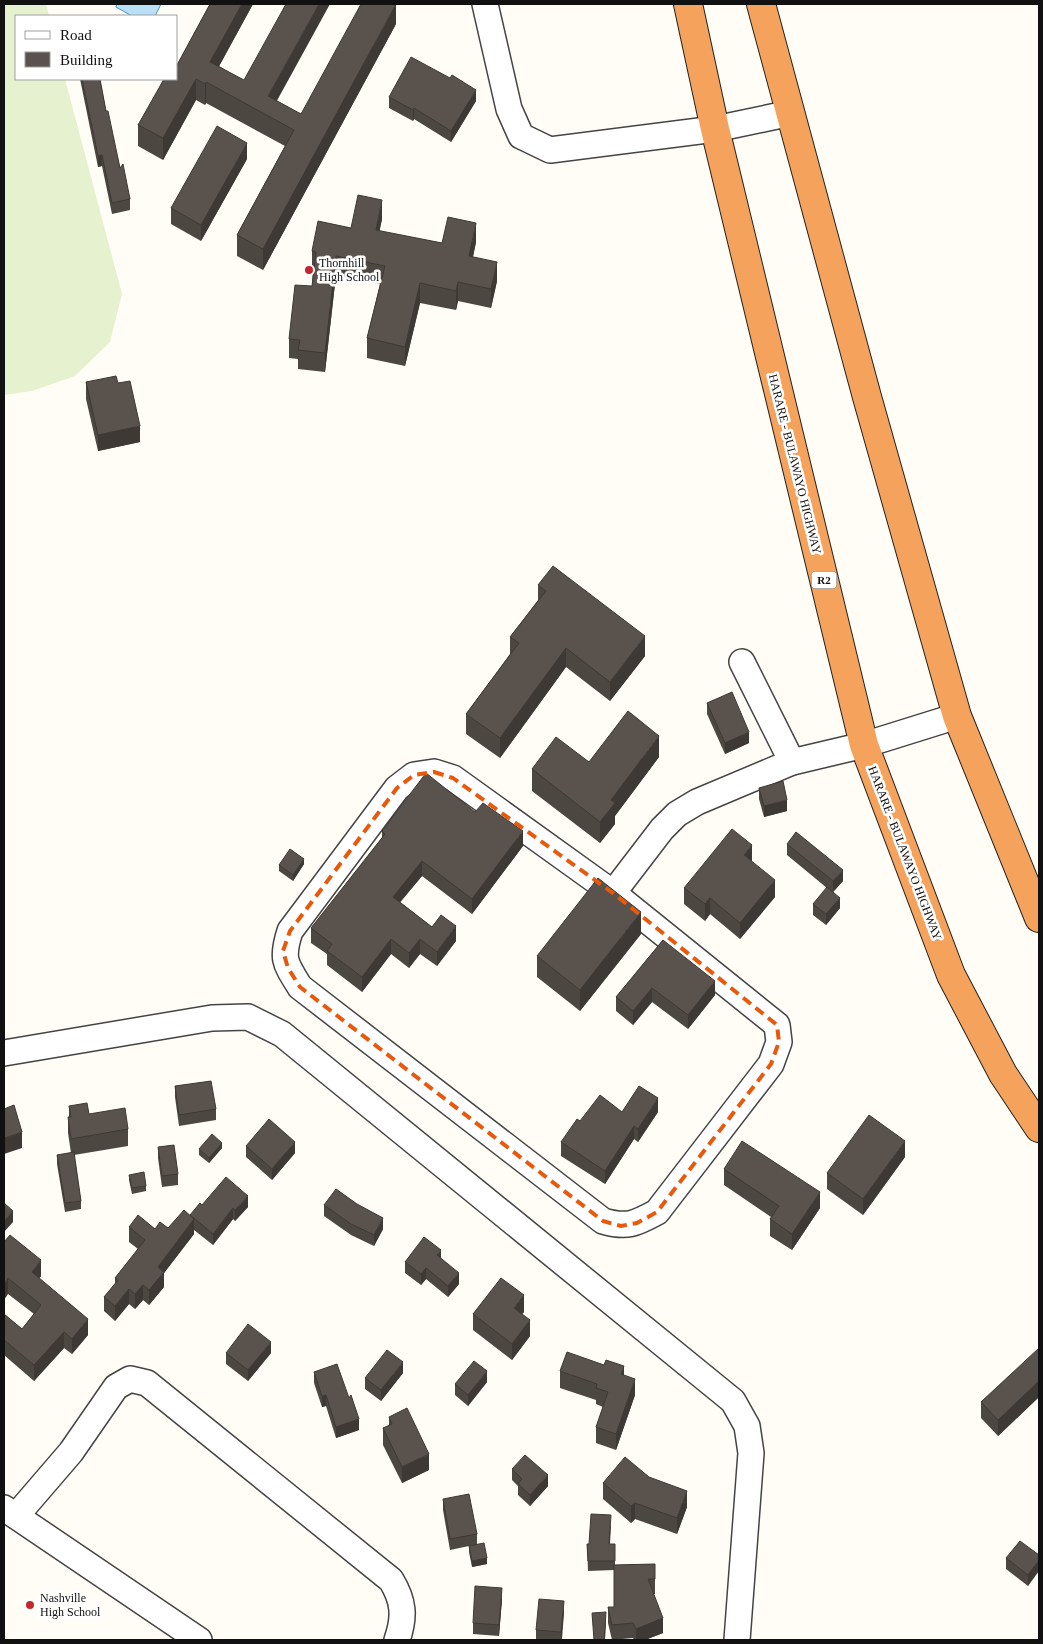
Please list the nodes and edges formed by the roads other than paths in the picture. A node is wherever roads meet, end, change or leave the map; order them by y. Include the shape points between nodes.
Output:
1 (485, 4) edge
2 (688, 4) edge
3 (761, 4) edge
4 (791, 112) junction
5 (715, 129) junction
6 (742, 662) dead end
7 (957, 716) junction
8 (864, 745) junction
9 (792, 762) junction
10 (613, 893) junction
11 (1039, 918) edge
12 (4, 1053) edge
13 (1039, 1128) edge
14 (10, 1512) edge
15 (189, 1638) edge
16 (397, 1640) edge
17 (738, 1640) edge

1 - 5 street via 509,109 521,136 550,150
2 - 5 highway, HARARE - BULAWAYO HIGHWAY / R2
3 - 4 highway
4 - 5 street
4 - 7 highway
5 - 8 highway, HARARE - BULAWAYO HIGHWAY / R2
6 - 9 street
7 - 8 street
7 - 11 highway
8 - 9 street
8 - 13 highway, HARARE - BULAWAYO HIGHWAY / R2 via 951,975 1003,1074
9 - 10 street via 697,802 677,814 662,828
10 - 10 street via 453,778 434,772 414,776 397,788 290,931 284,951 288,968 300,987 603,1221 621,1226 637,1223 657,1212 771,1064 779,1042 777,1025
12 - 17 street via 212,1018 248,1017 282,1034 732,1401 747,1426 751,1453
14 - 15 street
14 - 16 street via 71,1452 116,1387 130,1378 147,1383 391,1580 400,1595 404,1614

